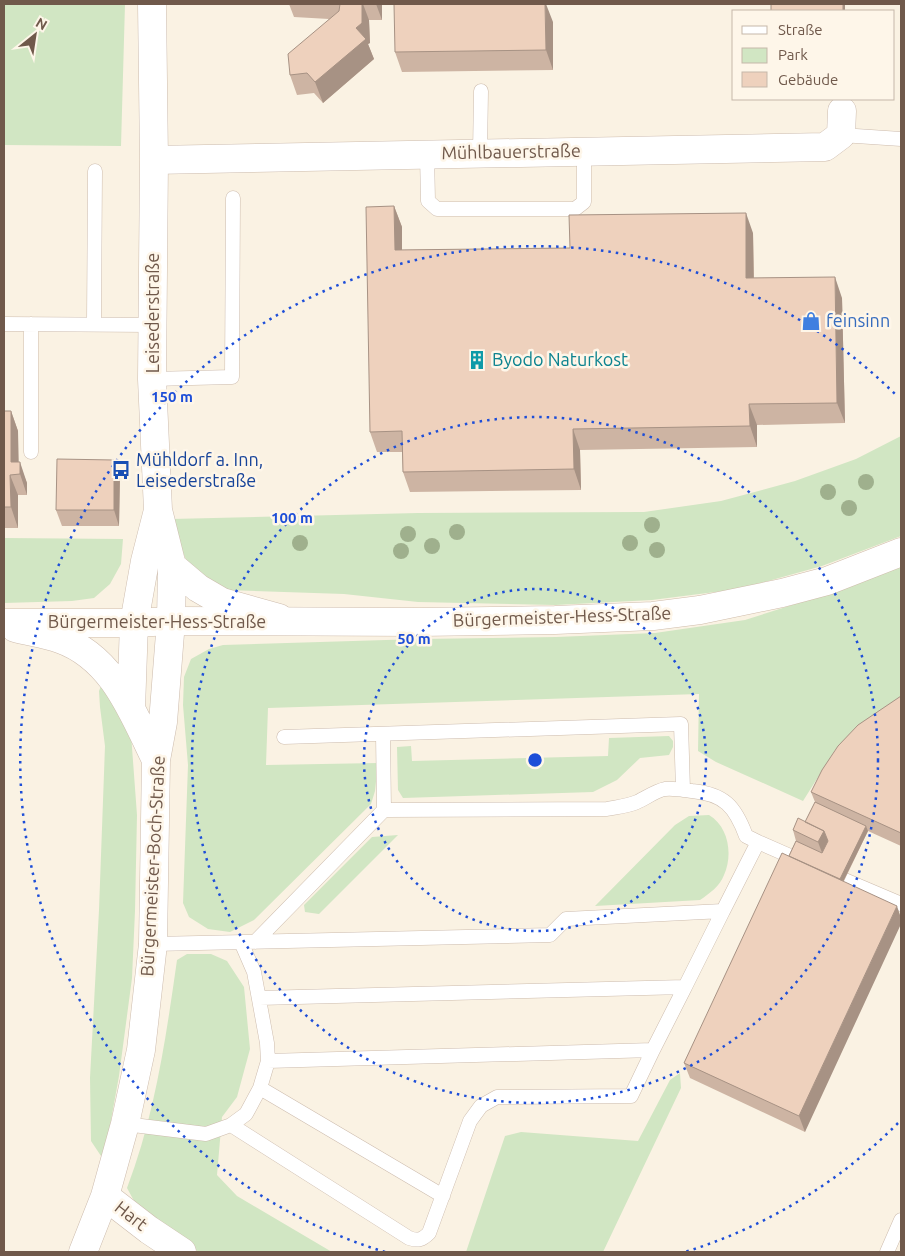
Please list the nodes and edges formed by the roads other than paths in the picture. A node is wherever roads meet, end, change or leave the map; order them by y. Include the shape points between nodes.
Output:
1 (152, 4) edge
2 (481, 91) dead end
3 (842, 123) joint
4 (901, 139) edge
5 (584, 151) junction
6 (480, 153) junction
7 (427, 154) junction
8 (154, 160) junction
9 (95, 171) dead end
10 (233, 198) dead end
11 (4, 324) edge
12 (31, 324) junction
13 (94, 324) junction
14 (152, 325) junction
15 (152, 379) junction
16 (31, 452) dead end
17 (158, 510) junction
18 (901, 552) edge
19 (172, 566) junction
20 (171, 621) junction
21 (290, 622) junction
22 (134, 623) junction
23 (4, 625) edge
24 (131, 709) junction
25 (383, 734) junction
26 (284, 737) dead end
27 (156, 760) junction
28 (683, 790) junction
29 (384, 810) junction
30 (758, 842) junction
31 (901, 904) edge
32 (723, 912) junction
33 (240, 942) junction
34 (255, 942) junction
35 (153, 944) junction
36 (685, 987) junction
37 (259, 998) junction
38 (653, 1050) junction
39 (268, 1061) junction
40 (260, 1088) junction
41 (125, 1124) junction
42 (231, 1125) junction
43 (105, 1196) junction
44 (443, 1196) junction
45 (901, 1220) edge
46 (83, 1252) edge
47 (182, 1252) edge
48 (887, 1252) edge

1 - 8 street, Leisederstraße
2 - 6 lane
3 - 4 lane
3 - 5 street, Mühlbauerstraße via 825,147
5 - 6 street, Mühlbauerstraße
5 - 7 lane via 584,202 575,209 437,209 428,200
6 - 7 street, Mühlbauerstraße
7 - 8 street, Mühlbauerstraße
8 - 14 street, Leisederstraße
9 - 13 lane
10 - 15 lane via 232,377
11 - 12 lane
12 - 13 lane
12 - 16 lane
13 - 14 lane
14 - 15 street, Leisederstraße
15 - 17 street, Leisederstraße
17 - 19 street, Leisederstraße
17 - 22 street
18 - 21 street, Bürgermeister-Hess-Straße via 827,581 782,593 654,616
19 - 20 street, Leisederstraße
19 - 21 street via 198,588 222,602
20 - 21 street, Bürgermeister-Hess-Straße
20 - 22 street, Bürgermeister-Hess-Straße
20 - 27 street, Bürgermeister-Boch-Straße via 163,722
22 - 23 street, Bürgermeister-Hess-Straße
22 - 24 street
23 - 24 street via 61,639 88,653 104,666
24 - 27 street
25 - 26 lane
25 - 28 lane via 681,724
25 - 29 lane
27 - 35 street, Bürgermeister-Boch-Straße
28 - 29 lane via 666,789 635,803 607,809
28 - 30 lane via 707,792 733,807 746,836
29 - 34 lane
30 - 31 lane
30 - 32 lane
32 - 34 lane via 566,919 550,935
32 - 36 lane
33 - 34 lane
33 - 35 lane
33 - 37 lane via 254,972
35 - 41 street, Bürgermeister-Boch-Straße via 141,1050
36 - 37 lane
36 - 38 lane
37 - 39 lane
38 - 39 lane
38 - 44 lane via 630,1096 497,1097 481,1106 470,1121
39 - 40 lane
40 - 42 lane via 246,1114
40 - 44 lane
41 - 42 lane via 206,1134
41 - 43 street, Bürgermeister-Boch-Straße
42 - 44 lane via 409,1238 418,1241 429,1233
43 - 46 street, Bürgermeister-Boch-Straße
43 - 47 street, Hart
45 - 48 lane

